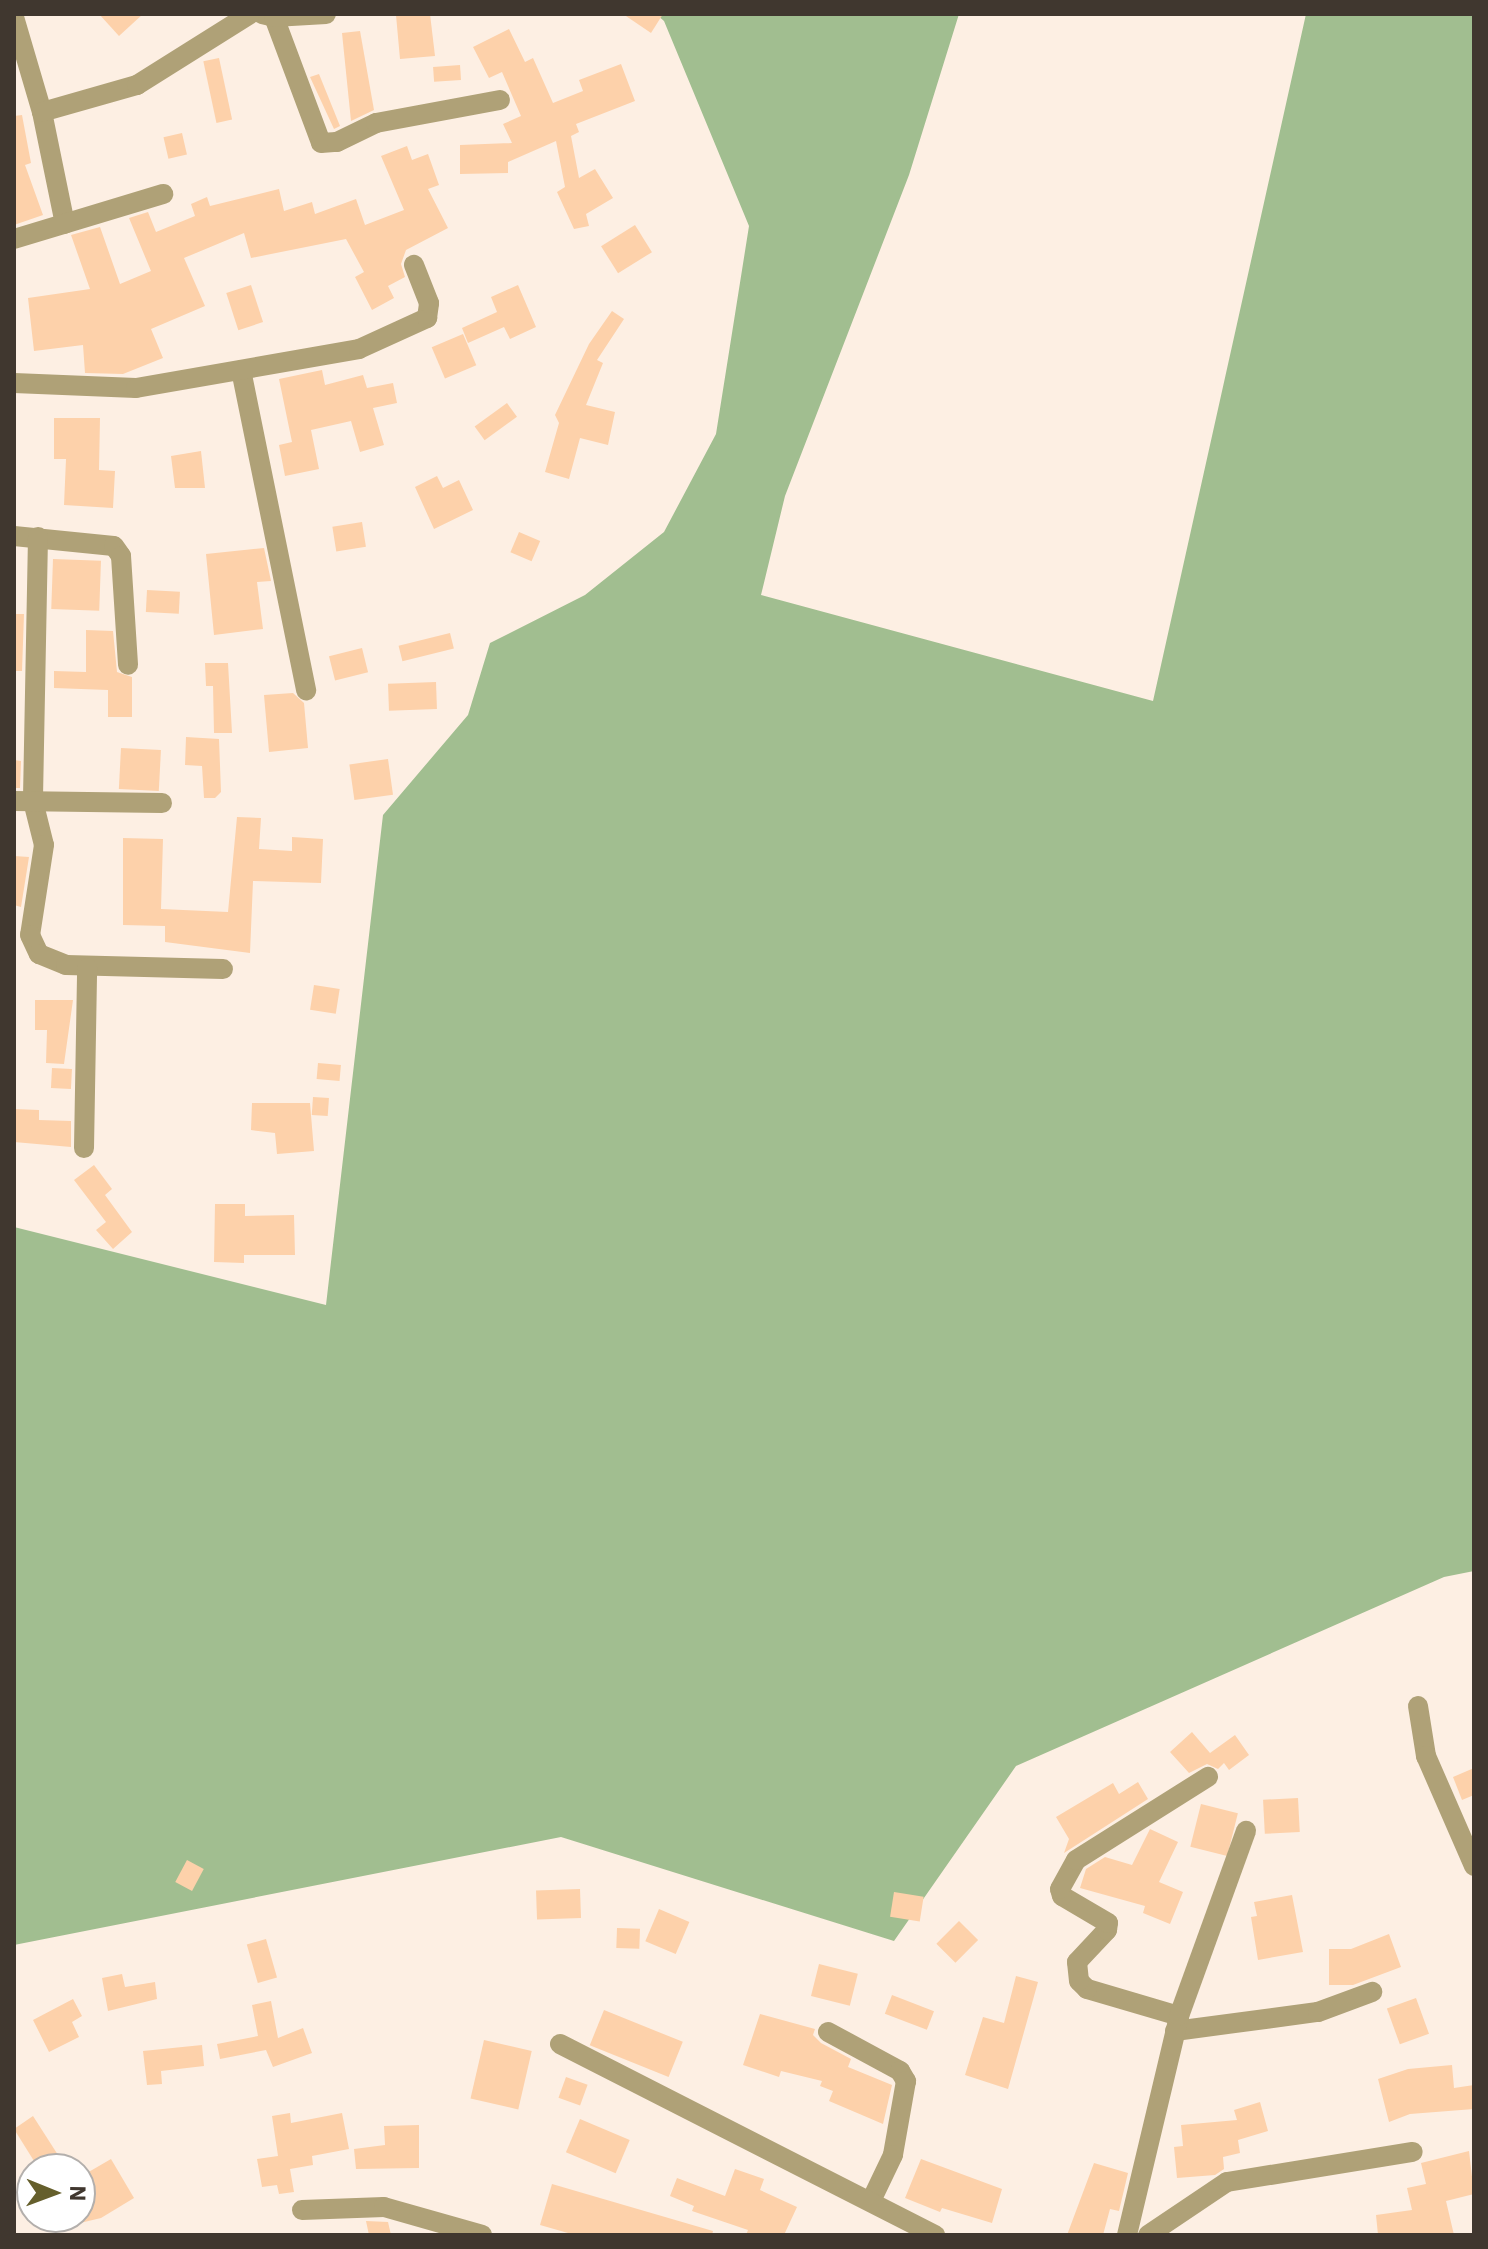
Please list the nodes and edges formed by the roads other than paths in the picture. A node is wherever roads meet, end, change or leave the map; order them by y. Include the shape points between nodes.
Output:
1 (250, 14) edge
2 (326, 14) edge
3 (268, 16) edge
4 (14, 17) edge
5 (500, 100) dead end
6 (42, 112) junction
7 (163, 194) dead end
8 (65, 224) junction
9 (14, 239) edge
10 (414, 265) dead end
11 (241, 370) junction
12 (14, 383) edge
13 (14, 536) edge
14 (38, 537) junction
15 (128, 665) dead end
16 (306, 690) dead end
17 (23, 801) edge
18 (162, 803) dead end
19 (87, 968) junction
20 (223, 969) dead end
21 (84, 1148) dead end
22 (1418, 1706) dead end
23 (1208, 1777) dead end
24 (1246, 1831) dead end
25 (1474, 1866) edge
26 (1372, 1992) dead end
27 (1177, 2023) junction
28 (828, 2032) dead end
29 (560, 2044) dead end
30 (1413, 2152) dead end
31 (871, 2201) junction
32 (302, 2210) dead end
33 (449, 2231) edge
34 (482, 2235) edge
35 (935, 2235) edge
36 (1127, 2235) edge
37 (1148, 2235) edge

1 - 6 street via 137,85
2 - 3 street
3 - 5 street via 321,143 337,142 376,123
4 - 6 street
6 - 8 street
7 - 8 street
8 - 9 street
10 - 11 street via 429,303 427,318 416,327 359,349
11 - 12 street via 136,388
11 - 16 street
13 - 14 street
14 - 15 street via 104,544 121,556
14 - 17 street
17 - 18 street
17 - 19 street via 44,845 30,935 39,954
19 - 20 street
19 - 21 street
22 - 25 street via 1426,1756
23 - 27 street via 1076,1860 1060,1889 1062,1896 1108,1923 1077,1962 1079,1981 1087,1989
24 - 27 street
26 - 27 street via 1318,2012
27 - 36 street
28 - 31 street via 900,2071 906,2081 893,2155
29 - 31 street
30 - 37 street via 1227,2182
31 - 35 street
32 - 33 street via 384,2207
33 - 34 street

